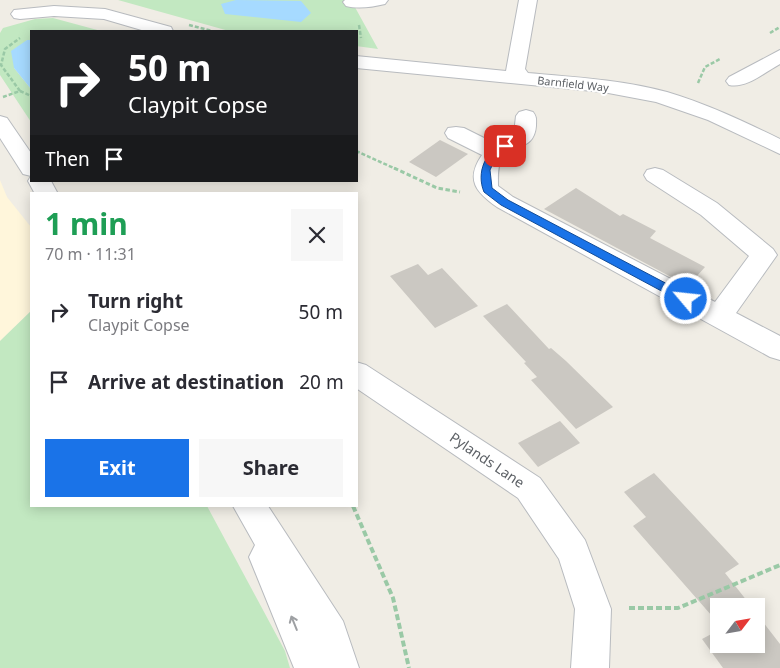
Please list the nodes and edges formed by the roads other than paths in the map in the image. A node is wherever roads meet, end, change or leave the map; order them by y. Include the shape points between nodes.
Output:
1 (54, 0) edge
2 (81, 0) edge
3 (379, 0) edge
4 (528, 0) edge
5 (352, 1) edge
6 (105, 14) junction
7 (358, 21) road end
8 (161, 30) edge
9 (359, 52) edge
10 (780, 56) edge
11 (522, 78) junction
12 (736, 81) dead end
13 (526, 116) dead end
14 (0, 122) edge
15 (456, 132) dead end
16 (780, 146) edge
17 (494, 152) junction
18 (30, 167) edge
19 (655, 175) dead end
20 (719, 316) junction
21 (780, 349) edge
22 (358, 373) edge
23 (247, 507) edge
24 (248, 507) edge
25 (313, 668) edge
26 (340, 668) edge
27 (590, 668) edge

1 - 6 street via 41,8 9,16 54,11
2 - 6 street
3 - 5 street
4 - 11 street via 515,69
5 - 7 street
6 - 8 street
9 - 11 street, Barnfield Way
10 - 12 street
11 - 16 street, Barnfield Way via 603,86 661,97 715,116
13 - 17 street via 524,136
14 - 18 street
15 - 17 street
17 - 20 street via 486,170 487,190
19 - 20 street via 709,209 764,254
20 - 21 street
22 - 27 street, Pylands Lane via 529,488 573,551 593,608
25 -> 23 street
24 - 26 street via 330,634

